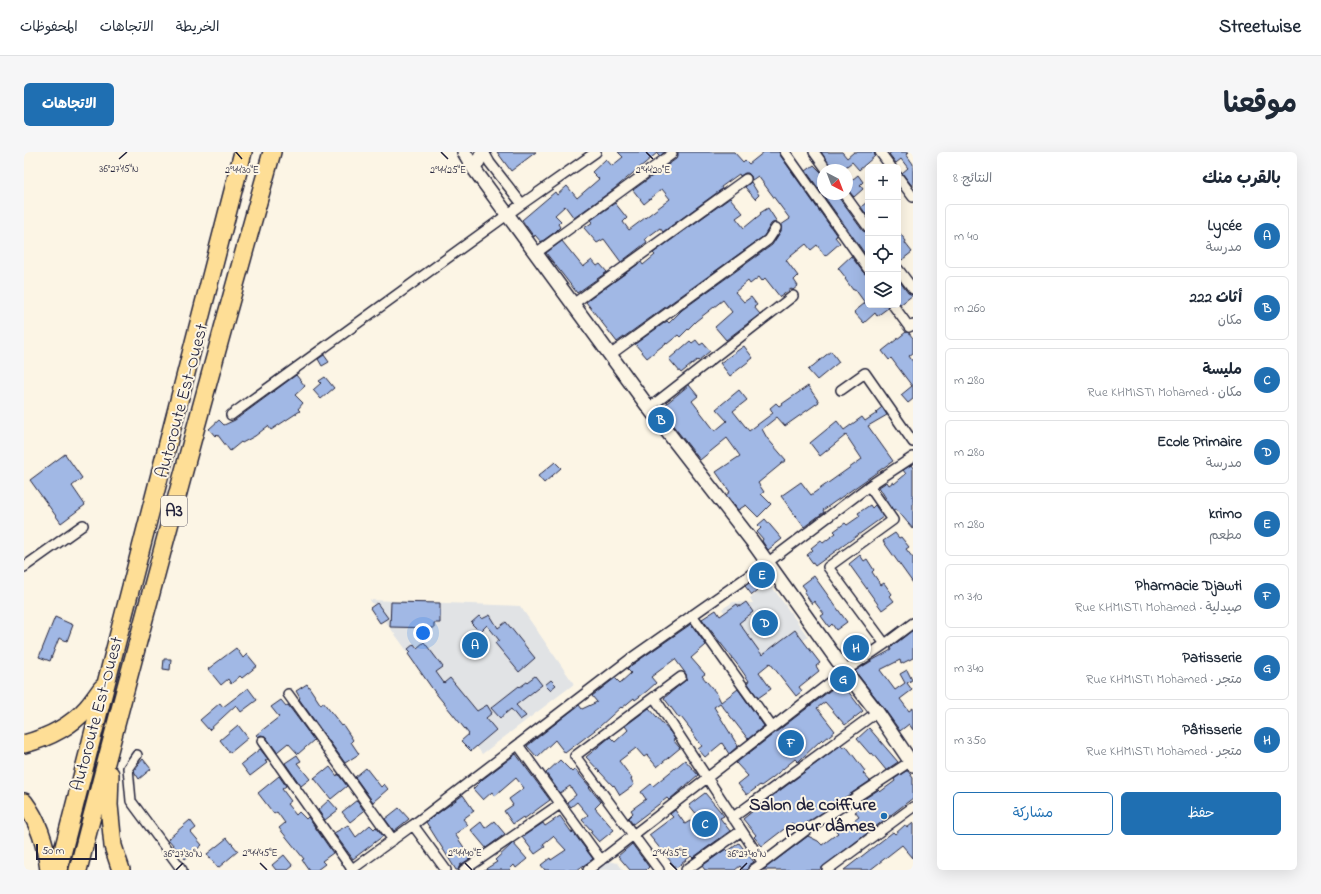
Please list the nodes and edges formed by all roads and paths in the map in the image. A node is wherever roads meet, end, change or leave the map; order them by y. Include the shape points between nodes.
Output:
1 (243, 152) edge
2 (272, 152) edge
3 (464, 152) edge
4 (484, 152) edge
5 (596, 152) edge
6 (785, 152) edge
7 (814, 152) edge
8 (880, 152) edge
9 (672, 154) dead end
10 (823, 164) edge
11 (889, 164) edge
12 (474, 169) junction
13 (746, 178) dead end
14 (901, 181) edge
15 (913, 197) edge
16 (848, 200) edge
17 (522, 204) junction
18 (508, 215) junction
19 (865, 223) edge
20 (776, 228) dead end
21 (536, 253) junction
22 (865, 265) edge
23 (900, 272) edge
24 (913, 289) edge
25 (794, 296) dead end
26 (574, 304) junction
27 (895, 308) edge
28 (913, 325) edge
29 (610, 355) junction
30 (842, 390) dead end
31 (649, 408) junction
32 (231, 415) dead end
33 (913, 442) edge
34 (913, 457) edge
35 (869, 486) junction
36 (83, 525) dead end
37 (767, 563) junction
38 (24, 567) edge
39 (692, 615) junction
40 (913, 623) edge
41 (885, 644) junction
42 (845, 671) junction
43 (681, 677) dead end
44 (106, 684) junction
45 (288, 694) dead end
46 (654, 697) junction
47 (877, 712) junction
48 (772, 727) junction
49 (262, 741) dead end
50 (24, 744) edge
51 (518, 745) junction
52 (110, 746) junction
53 (137, 755) dead end
54 (912, 763) edge
55 (706, 779) junction
56 (24, 802) edge
57 (560, 804) junction
58 (913, 807) edge
59 (732, 818) junction
60 (413, 825) junction
61 (741, 831) junction
62 (634, 835) junction
63 (393, 840) junction
64 (601, 860) junction
65 (763, 863) junction
66 (49, 870) edge
67 (58, 870) edge
68 (78, 870) edge
69 (121, 870) edge
70 (182, 870) edge
71 (351, 870) edge
72 (446, 870) edge
73 (464, 870) edge
74 (588, 870) edge
75 (659, 870) edge
76 (686, 870) edge
77 (753, 870) edge
78 (827, 870) edge

1 - 44 highway, Autoroute Est-Ouest / A3
2 - 52 highway, Autoroute Est-Ouest / A3
3 - 12 main road
4 - 12 main road
4 - 17 street
5 - 17 street
6 - 22 street
7 - 10 street
8 - 11 street
9 - 21 street
12 - 18 main road
13 - 26 street
14 - 15 street
16 - 19 street
17 - 18 street
18 - 21 main road
18 - 32 street
20 - 29 street via 768,240
21 - 26 main road
23 - 24 street
25 - 31 street
26 - 29 main road
27 - 28 street via 909,327
29 - 31 main road
30 - 33 street via 865,373
31 - 37 main road
34 - 35 street
35 - 37 street
35 - 41 street via 893,520 828,568
36 - 38 street
37 - 39 street
37 - 42 main road
39 - 48 street
39 - 51 street
40 - 41 street
41 - 42 street
42 - 47 main road
42 - 48 street
43 - 46 street
44 - 50 highway via 72,722 54,733
44 - 67 highway, Autoroute Est-Ouest / A3
45 - 63 street
46 - 55 street
46 - 62 street via 575,756
47 - 54 main road
47 - 59 street
48 - 55 street
49 - 71 street
51 - 57 street
51 - 60 street
52 - 68 highway, Autoroute Est-Ouest / A3
52 - 69 highway via 109,805 113,846
53 - 70 street via 128,768 130,801
54 - 65 street via 809,828
55 - 59 street
55 - 62 street
56 - 66 highway via 38,824
57 - 64 street
57 - 73 street
58 - 78 street
59 - 61 street
60 - 63 street
60 - 72 street
61 - 65 street
61 - 76 street
62 - 64 street
62 - 75 street
63 - 71 street
64 - 74 street
65 - 77 street

